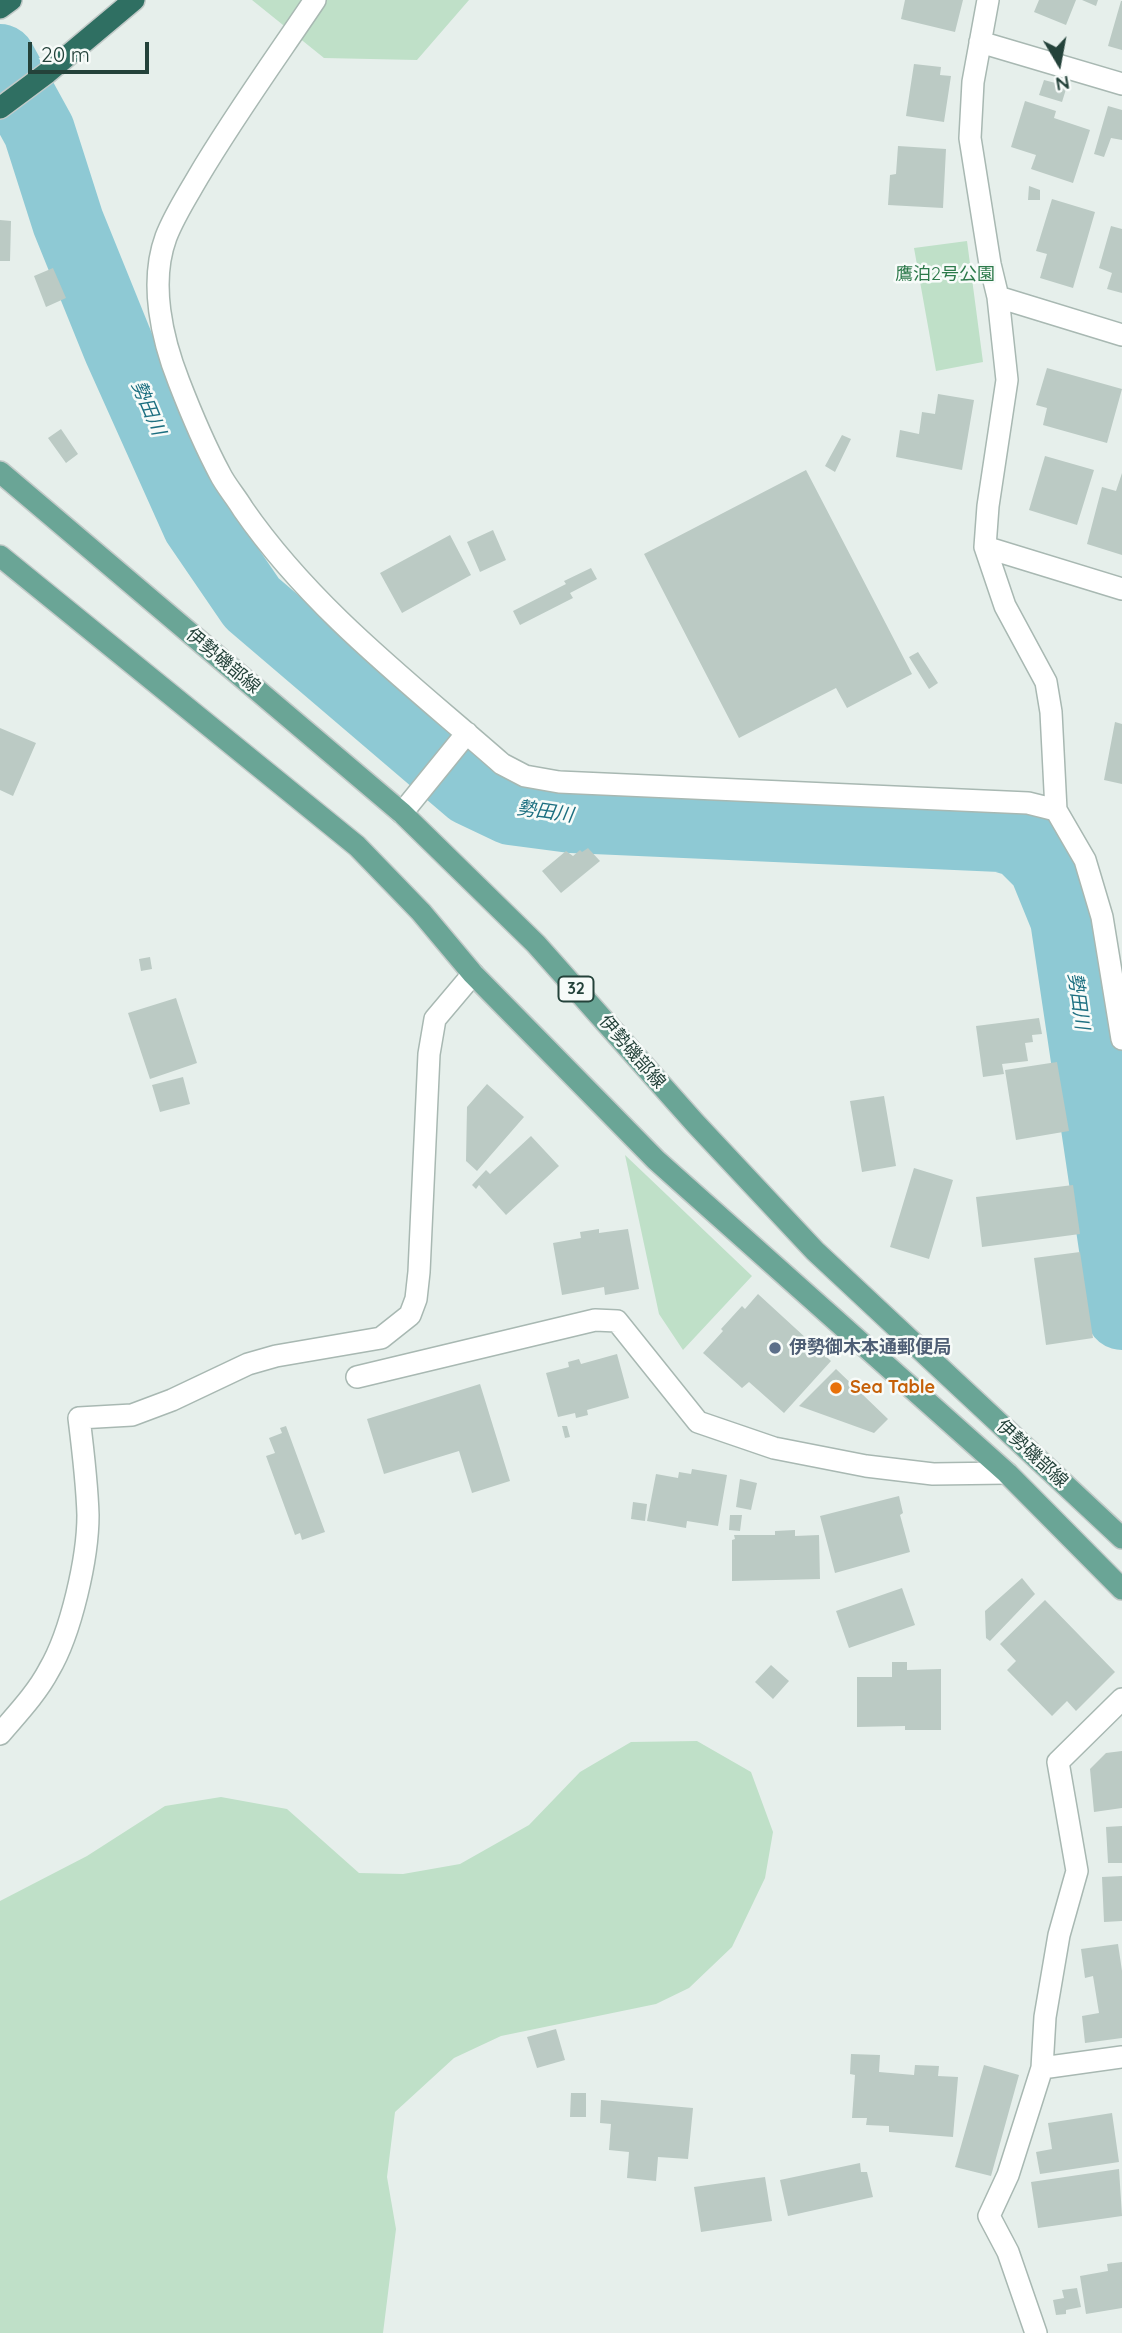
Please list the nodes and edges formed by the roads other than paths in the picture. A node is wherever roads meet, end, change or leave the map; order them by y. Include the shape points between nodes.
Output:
1 (11, 0) edge
2 (134, 0) edge
3 (315, 0) edge
4 (988, 0) edge
5 (0, 8) edge
6 (980, 42) junction
7 (1122, 84) edge
8 (0, 108) edge
9 (998, 297) junction
10 (1122, 335) edge
11 (0, 472) edge
12 (985, 547) junction
13 (0, 556) edge
14 (1122, 589) edge
15 (463, 739) junction
16 (1056, 810) junction
17 (402, 813) junction
18 (473, 974) junction
19 (1122, 1039) edge
20 (357, 1377) dead end
21 (1007, 1473) junction
22 (1122, 1538) edge
23 (1122, 1589) edge
24 (1122, 1699) edge
25 (0, 1734) edge
26 (1122, 2057) edge
27 (1042, 2068) junction
28 (1036, 2333) edge

1 - 5 highway
2 - 8 highway
3 - 15 street via 214,149 165,239 159,304 164,336 186,402 221,475 278,557 332,616
4 - 6 street
6 - 7 street
6 - 9 street via 970,138
9 - 10 street
9 - 12 street via 1007,380
11 - 17 main road, 伊勢磯部線 / 32
12 - 14 street
12 - 16 street via 1005,607 1046,682
13 - 18 main road, 伊勢磯部線 via 357,846
15 - 16 street via 525,776 559,782 1028,803
15 - 17 street
16 - 19 street via 1084,860 1102,917
17 - 22 main road, 伊勢磯部線 / 32 via 536,944 815,1251
18 - 21 main road, 伊勢磯部線 via 656,1160
18 - 25 street via 435,1019 429,1054 419,1272 410,1315 381,1338 248,1364 132,1415 79,1418 88,1518 71,1617 49,1672
20 - 21 street via 595,1320 617,1321 698,1422 774,1448 866,1465 933,1474
21 - 23 main road, 伊勢磯部線
24 - 27 street via 1058,1762 1077,1871 1059,1934
26 - 27 street
27 - 28 street via 1008,2175 989,2216 1008,2252

